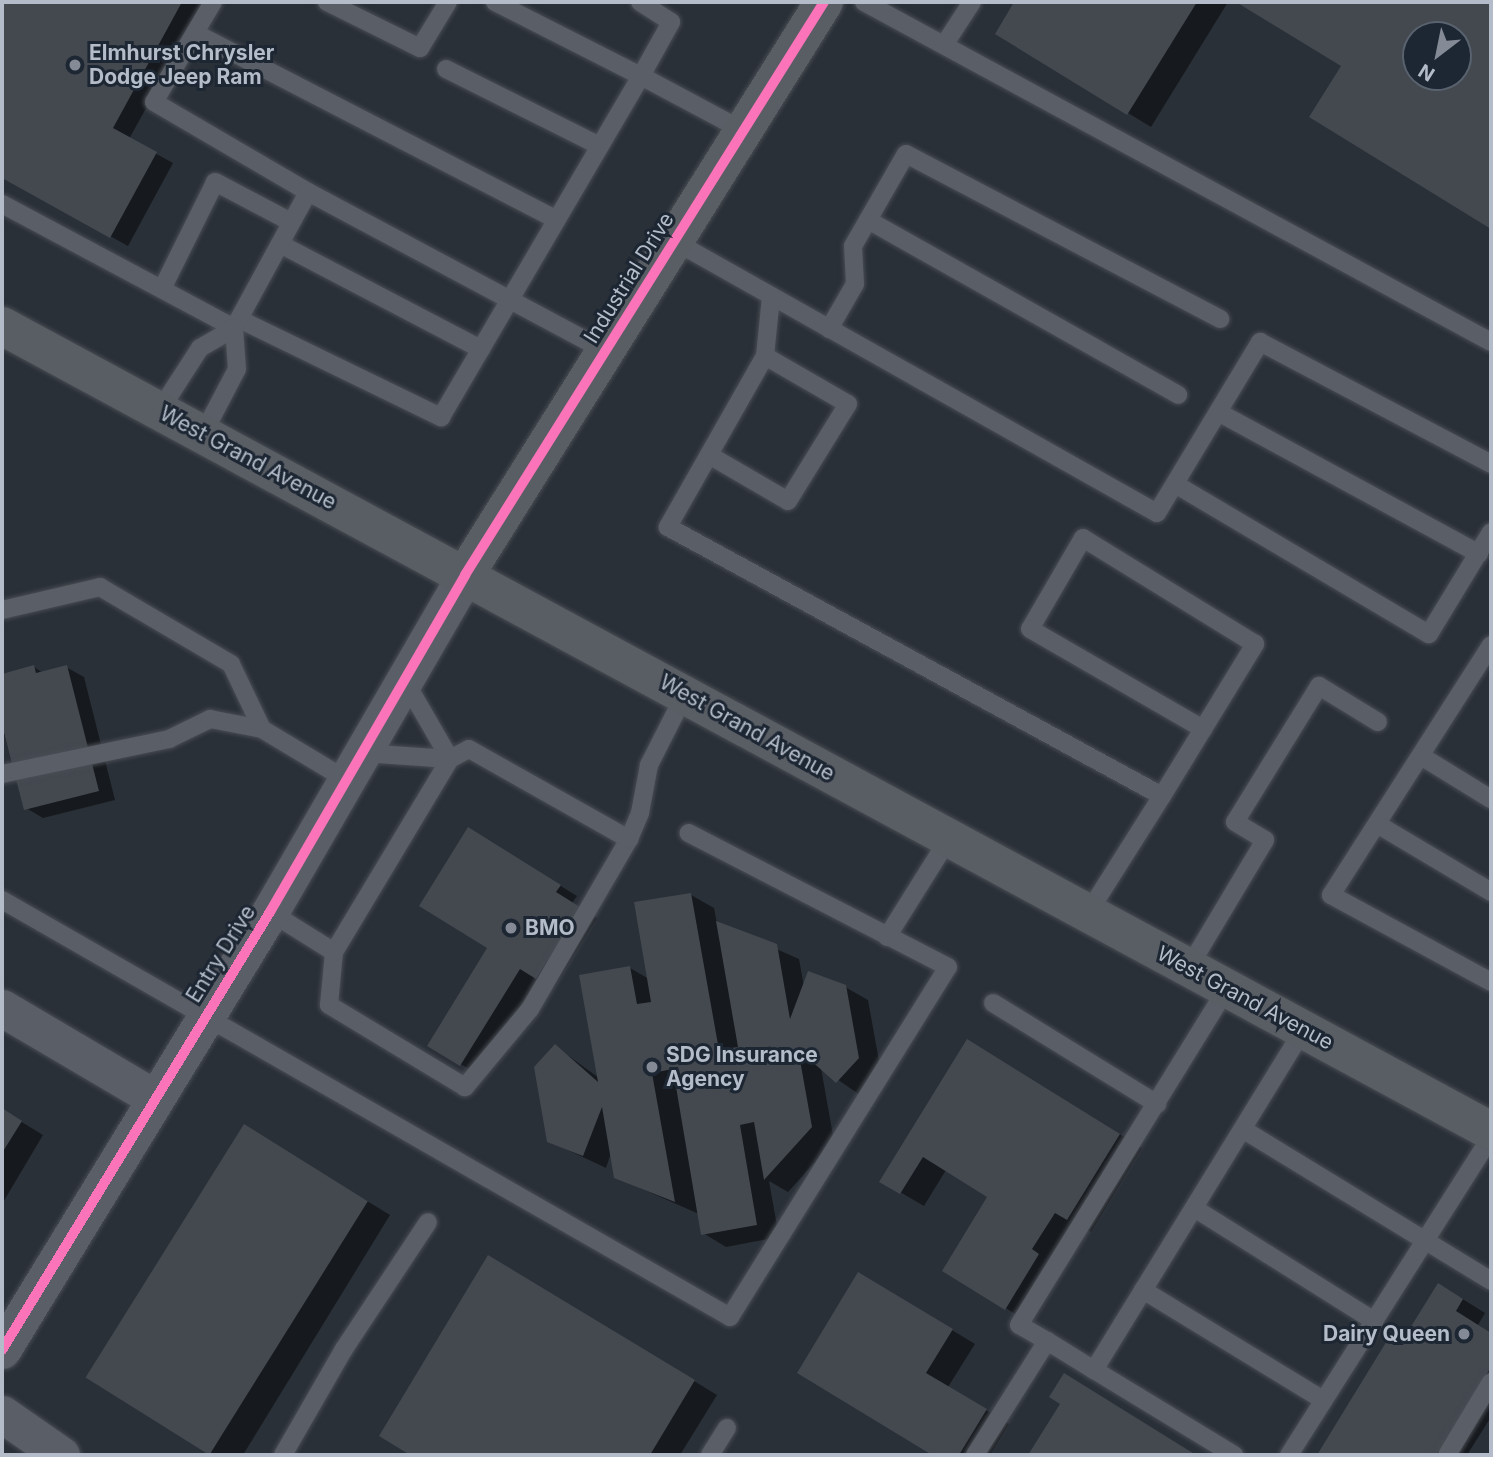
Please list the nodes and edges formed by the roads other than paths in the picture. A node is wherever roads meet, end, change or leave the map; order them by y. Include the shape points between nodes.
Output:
1 (213, 2) edge
2 (327, 2) edge
3 (448, 2) edge
4 (495, 2) edge
5 (640, 2) edge
6 (824, 2) edge
7 (864, 2) edge
8 (972, 2) edge
9 (195, 33) junction
10 (944, 46) junction
11 (446, 69) dead end
12 (641, 76) junction
13 (744, 131) junction
14 (600, 146) junction
15 (308, 192) junction
16 (2, 204) edge
17 (557, 220) junction
18 (868, 220) junction
19 (292, 222) junction
20 (674, 242) junction
21 (280, 244) junction
22 (162, 289) junction
23 (771, 297) junction
24 (511, 300) junction
25 (1220, 319) dead end
26 (236, 323) junction
27 (2, 326) edge
28 (829, 329) junction
29 (1491, 342) edge
30 (481, 349) junction
31 (606, 351) junction
32 (765, 356) junction
33 (1178, 395) dead end
34 (160, 410) junction
35 (1218, 412) junction
36 (203, 434) junction
37 (709, 455) junction
38 (1491, 464) edge
39 (1175, 484) junction
40 (1491, 532) edge
41 (1479, 554) junction
42 (466, 575) junction
43 (2, 610) edge
44 (1491, 645) edge
45 (405, 681) junction
46 (685, 694) junction
47 (1378, 722) dead end
48 (262, 729) junction
49 (1203, 729) junction
50 (1421, 756) junction
51 (450, 759) junction
52 (355, 766) junction
53 (2, 774) edge
54 (1162, 796) junction
55 (1491, 799) edge
56 (1377, 824) junction
57 (688, 833) dead end
58 (949, 838) junction
59 (629, 839) junction
60 (1491, 892) edge
61 (2, 900) edge
62 (270, 912) junction
63 (1088, 913) junction
64 (887, 937) junction
65 (334, 952) junction
66 (1188, 967) junction
67 (1491, 982) edge
68 (1227, 988) junction
69 (993, 1003) dead end
70 (2, 1008) edge
71 (206, 1015) junction
72 (1304, 1029) junction
73 (155, 1098) junction
74 (1157, 1104) junction
75 (1244, 1130) junction
76 (1491, 1131) edge
77 (1491, 1138) edge
78 (1195, 1208) junction
79 (428, 1222) dead end
80 (1424, 1242) junction
81 (1491, 1281) edge
82 (1143, 1290) junction
83 (1374, 1321) junction
84 (1047, 1341) junction
85 (2, 1349) edge
86 (1094, 1370) junction
87 (1491, 1382) edge
88 (1323, 1400) junction
89 (2, 1414) edge
90 (727, 1428) dead end
91 (61, 1455) edge
92 (283, 1455) edge
93 (710, 1455) edge
94 (975, 1455) edge
95 (1234, 1455) edge
96 (1289, 1455) edge
97 (1447, 1455) edge

1 - 9 lane
2 - 3 lane via 420,48
4 - 12 lane
5 - 12 lane via 671,22
6 - 13 main road, Industrial Drive
7 - 10 lane
8 - 10 lane
9 - 15 lane via 154,103
9 - 17 lane
10 - 29 lane
11 - 14 lane
12 - 13 lane
12 - 14 lane
13 - 20 main road, Industrial Drive
14 - 17 lane
15 - 19 lane
15 - 24 lane
16 - 22 lane
17 - 24 lane
18 - 25 lane via 906,154
18 - 28 lane via 853,246 855,284
18 - 33 lane
19 - 21 lane
19 - 22 lane via 215,182
20 - 23 lane
20 - 31 main road, Industrial Drive
21 - 26 lane
21 - 30 lane
22 - 26 lane
23 - 28 lane
23 - 32 lane
24 - 30 lane
24 - 31 lane
26 - 30 lane via 441,417
26 - 34 lane via 200,348
26 - 36 lane via 237,369
27 - 34 main road, West Grand Avenue
28 - 39 lane via 1157,513
31 - 42 main road, Industrial Drive
32 - 37 lane
32 - 37 lane via 848,404 788,501
34 - 36 main road, West Grand Avenue
35 - 38 lane via 1261,342
35 - 39 lane
35 - 41 lane
36 - 42 main road, West Grand Avenue
37 - 54 lane via 668,527
39 - 41 lane via 1429,634
40 - 41 lane
42 - 45 street, Entry Drive
42 - 46 main road, West Grand Avenue
43 - 48 lane via 100,587 231,664
44 - 50 lane
45 - 51 lane
45 - 52 street, Entry Drive
46 - 58 main road, West Grand Avenue
46 - 59 lane via 649,765 640,813
47 - 66 lane via 1320,686 1235,822 1265,840
48 - 52 lane
48 - 53 lane via 210,719 169,739
49 - 49 lane via 1030,629 1083,538 1255,643
49 - 54 lane
50 - 55 lane
50 - 56 lane
51 - 52 lane
51 - 59 lane via 469,749
51 - 65 lane
52 - 62 street, Entry Drive
54 - 63 lane
56 - 60 lane
56 - 67 lane via 1331,895
57 - 64 lane
58 - 63 main road, West Grand Avenue
58 - 64 lane
59 - 65 lane via 530,1009 465,1087 329,1005
61 - 71 lane
62 - 65 lane
62 - 71 street, Entry Drive
63 - 66 main road, West Grand Avenue
64 - 71 lane via 948,967 730,1317
66 - 68 main road, West Grand Avenue
68 - 72 main road, West Grand Avenue
68 - 74 lane
69 - 74 lane
70 - 73 street
71 - 73 street, Entry Drive
72 - 75 lane
72 - 76 main road, West Grand Avenue
73 - 85 street, Entry Drive
74 - 84 lane via 1019,1325
75 - 78 lane
75 - 80 lane
77 - 80 lane
78 - 82 lane
78 - 83 lane
79 - 92 lane via 344,1349
80 - 81 lane
80 - 83 lane
82 - 86 lane
82 - 88 lane
83 - 88 lane
84 - 86 lane
84 - 94 lane
86 - 95 lane
87 - 97 lane
88 - 96 lane
89 - 91 street
90 - 93 lane

